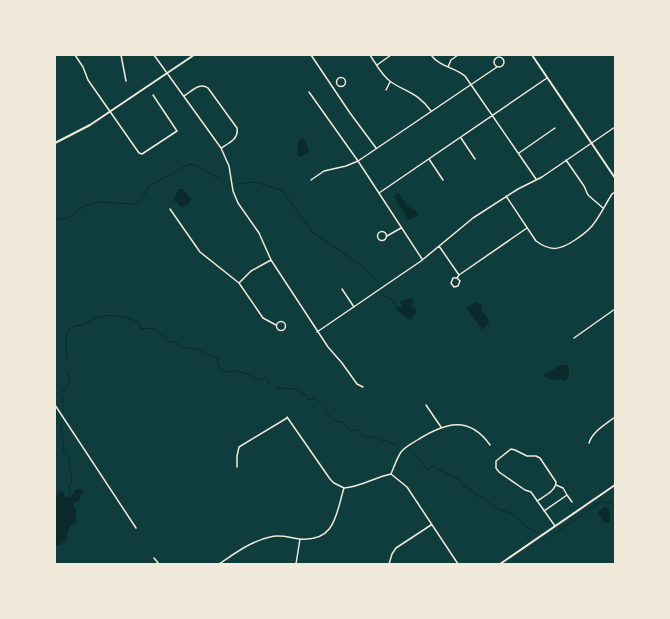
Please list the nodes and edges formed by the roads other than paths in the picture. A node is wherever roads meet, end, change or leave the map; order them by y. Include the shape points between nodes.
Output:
1 (75, 55) edge
2 (121, 55) edge
3 (154, 55) edge
4 (194, 55) edge
5 (311, 55) edge
6 (370, 55) edge
7 (391, 55) edge
8 (431, 55) edge
9 (458, 55) edge
10 (532, 55) edge
11 (377, 65) junction
12 (448, 67) junction
13 (496, 67) junction
14 (167, 73) junction
15 (548, 78) junction
16 (126, 81) dead end
17 (390, 82) junction
18 (337, 84) junction
19 (471, 85) junction
20 (332, 87) junction
21 (386, 90) dead end
22 (309, 92) dead end
23 (153, 95) dead end
24 (184, 96) junction
25 (431, 111) junction
26 (110, 112) junction
27 (492, 116) junction
28 (615, 127) edge
29 (555, 128) dead end
30 (460, 138) junction
31 (55, 143) edge
32 (592, 143) junction
33 (221, 148) junction
34 (376, 148) junction
35 (519, 153) junction
36 (429, 159) junction
37 (475, 159) dead end
38 (566, 160) junction
39 (358, 161) junction
40 (615, 178) edge
41 (536, 179) junction
42 (311, 180) dead end
43 (443, 180) dead end
44 (615, 192) edge
45 (379, 193) junction
46 (506, 196) junction
47 (603, 208) junction
48 (170, 209) dead end
49 (401, 227) junction
50 (527, 228) junction
51 (387, 236) junction
52 (440, 246) junction
53 (423, 259) junction
54 (271, 260) junction
55 (459, 275) junction
56 (457, 278) junction
57 (239, 283) junction
58 (342, 289) dead end
59 (354, 307) junction
60 (615, 309) edge
61 (276, 325) junction
62 (318, 332) junction
63 (574, 338) dead end
64 (363, 387) dead end
65 (55, 405) edge
66 (426, 405) dead end
67 (615, 417) edge
68 (441, 427) junction
69 (590, 444) dead end
70 (490, 445) dead end
71 (238, 467) dead end
72 (391, 474) junction
73 (556, 485) junction
74 (615, 485) edge
75 (344, 488) junction
76 (567, 495) junction
77 (538, 501) junction
78 (572, 502) dead end
79 (544, 511) junction
80 (431, 525) junction
81 (555, 526) junction
82 (136, 528) dead end
83 (300, 539) junction
84 (154, 558) dead end
85 (158, 564) edge
86 (219, 564) edge
87 (296, 564) edge
88 (389, 564) edge
89 (458, 564) edge
90 (500, 564) edge

1 - 26 street via 88,80
2 - 16 street
3 - 14 street
4 - 14 street
5 - 20 street
6 - 11 street
7 - 11 street
8 - 12 street via 437,62
9 - 12 street via 451,60
10 - 15 street
11 - 17 street
12 - 19 street via 460,72
13 - 13 street via 504,65 502,58 495,60
13 - 19 street
14 - 24 street
14 - 26 street
15 - 27 street
15 - 32 street
17 - 21 street
17 - 25 street via 418,96
18 - 18 street via 340,87 346,83 343,78 339,78
18 - 20 street
19 - 25 street
19 - 27 street
20 - 34 street
22 - 39 street
23 - 26 street via 177,131 142,154
24 - 33 street
24 - 33 street via 199,86 208,88 237,128 235,139
25 - 34 street
26 - 31 street
27 - 30 street
27 - 35 street
28 - 32 street
29 - 35 street
30 - 36 street
30 - 37 street
32 - 38 street
32 - 40 street
33 - 54 street via 238,202 259,233
34 - 39 street
35 - 41 street
36 - 43 street
36 - 45 street
38 - 41 street
38 - 47 street via 588,195
39 - 42 street via 324,171
39 - 45 street
41 - 46 street
44 - 47 street
45 - 49 street
46 - 50 street
46 - 52 street via 473,218
47 - 50 street via 587,231 561,248 551,249 542,246
48 - 57 street via 200,252
49 - 51 street
49 - 53 street
50 - 55 street
51 - 51 street via 382,240 377,236 382,231
52 - 53 street
52 - 55 street
53 - 59 street
54 - 57 street via 251,271
54 - 62 street
55 - 56 street
56 - 56 street via 451,280 454,287 460,284
57 - 61 street via 263,318
58 - 59 street
59 - 62 street
60 - 63 street
61 - 61 street via 282,322 285,328 279,331
62 - 64 street via 357,384
65 - 82 street
66 - 68 street
67 - 69 street via 591,436
68 - 70 street via 456,424 467,427 484,437
68 - 72 street via 402,451
71 - 75 street via 239,447 287,418 330,479
72 - 75 street via 356,487
72 - 80 street via 407,487
73 - 76 street via 563,488
73 - 77 street
73 - 77 street via 540,458 536,456 527,456 511,449 496,461 499,472 531,492
74 - 81 street
75 - 83 street via 332,526 319,537
76 - 78 street
76 - 79 street
77 - 79 street
79 - 81 street
80 - 88 street via 396,548
80 - 89 street
81 - 90 street
83 - 86 street via 267,537
83 - 87 street
84 - 85 street

